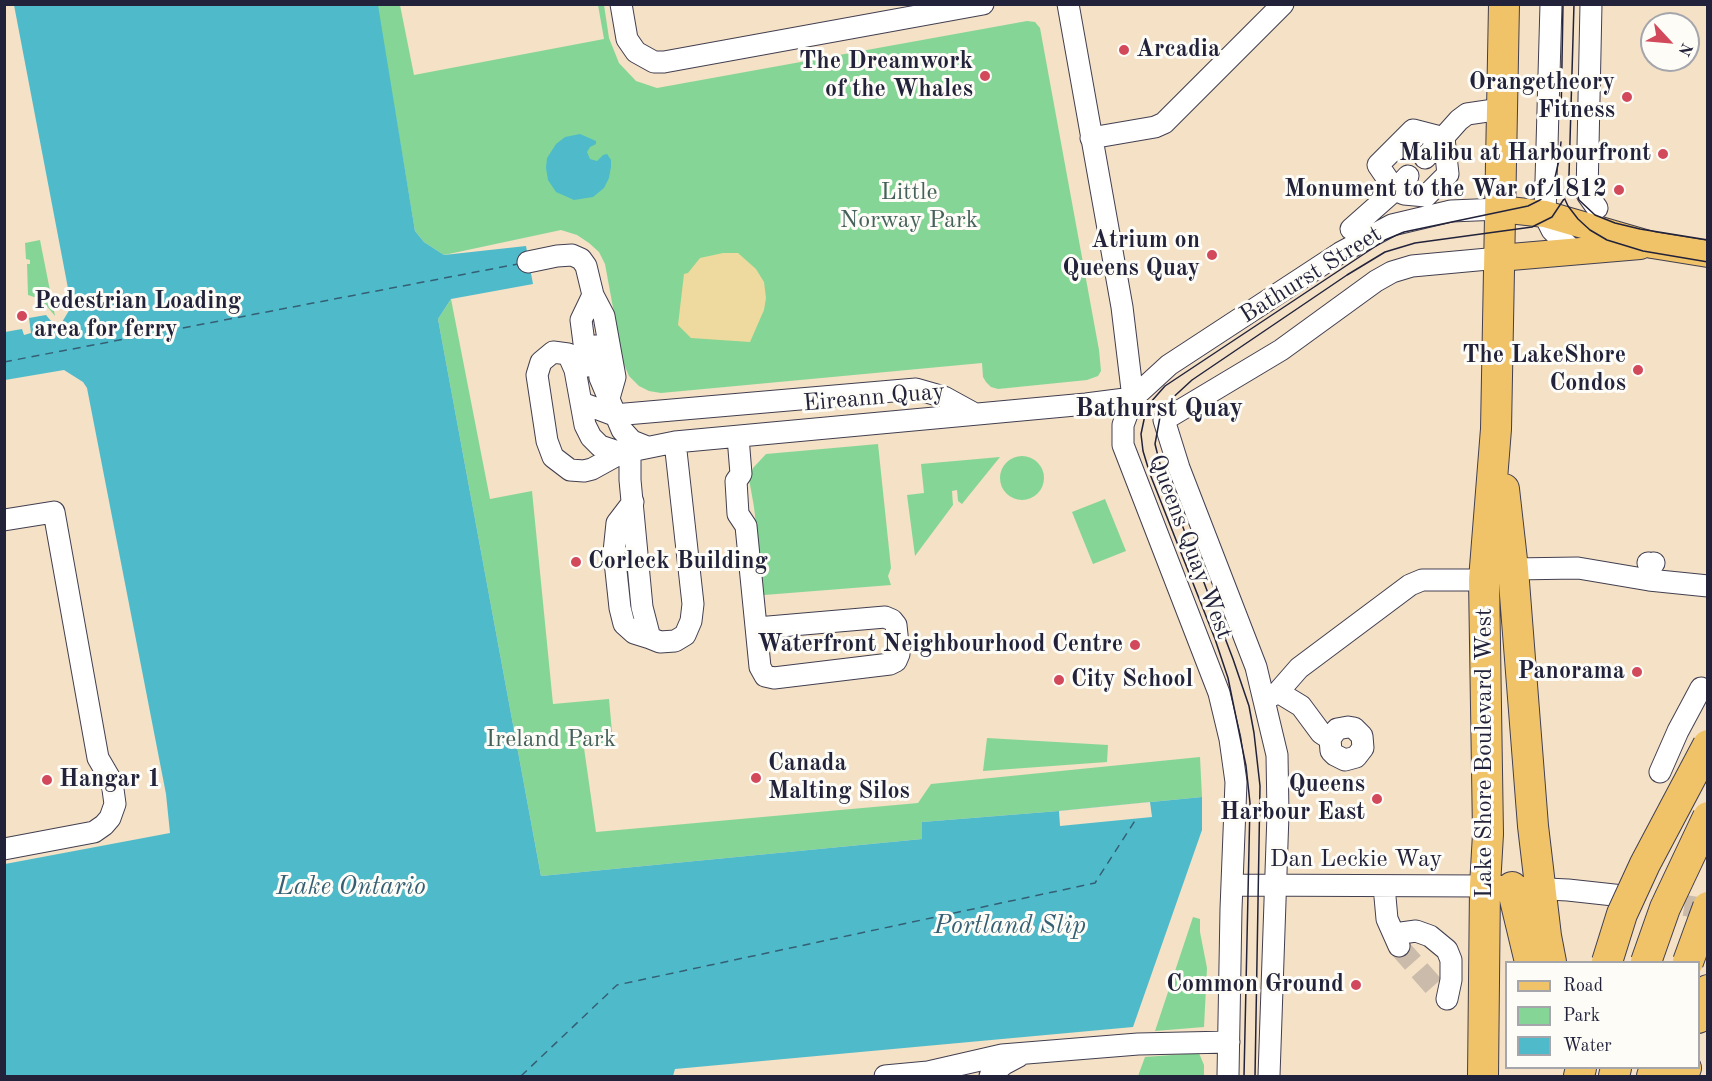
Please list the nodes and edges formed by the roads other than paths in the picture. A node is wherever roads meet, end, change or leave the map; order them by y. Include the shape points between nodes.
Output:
1 (621, 4) edge
2 (983, 4) edge
3 (1068, 4) edge
4 (1504, 4) edge
5 (1551, 4) edge
6 (1591, 4) edge
7 (1282, 6) edge
8 (1502, 109) junction
9 (1091, 138) junction
10 (1444, 138) junction
11 (1425, 158) dead end
12 (1395, 189) junction
13 (1597, 208) dead end
14 (1500, 209) junction
15 (1545, 214) junction
16 (1351, 229) dead end
17 (1382, 231) junction
18 (1652, 245) junction
19 (1574, 252) junction
20 (1707, 254) edge
21 (1499, 258) junction
22 (528, 262) dead end
23 (1133, 398) junction
24 (582, 403) junction
25 (612, 406) junction
26 (975, 414) junction
27 (1164, 420) junction
28 (1496, 429) junction
29 (738, 437) junction
30 (675, 442) junction
31 (633, 451) junction
32 (4, 520) edge
33 (1513, 568) junction
34 (1484, 580) junction
35 (1707, 586) edge
36 (757, 628) junction
37 (1701, 688) dead end
38 (1272, 696) junction
39 (1678, 731) junction
40 (1330, 739) dead end
41 (1705, 740) edge
42 (1660, 772) dead end
43 (1707, 817) edge
44 (4, 849) edge
45 (1232, 885) junction
46 (1275, 885) junction
47 (1384, 886) junction
48 (1498, 887) junction
49 (1542, 888) junction
50 (1623, 896) tunnel mouth
51 (1707, 907) edge
52 (1529, 961) edge
53 (1551, 961) edge
54 (1607, 961) edge
55 (1647, 961) edge
56 (1689, 961) edge
57 (1707, 990) edge
58 (1443, 1001) dead end
59 (1700, 1012) edge
60 (1229, 1042) junction
61 (1025, 1054) junction
62 (885, 1077) edge
63 (990, 1077) edge
64 (1228, 1077) edge
65 (1269, 1077) edge
66 (1483, 1077) edge

1 - 2 street via 627,39 636,52 654,62
3 - 9 street, Queens Quay West
4 - 8 highway, Lake Shore Boulevard West
5 - 15 street
6 - 13 street via 1587,194
7 - 9 street via 1164,123
8 - 10 street via 1467,114
8 - 14 highway, Lake Shore Boulevard West
9 - 23 street, Queens Quay West via 1122,307
10 - 11 street
10 - 12 street via 1448,174 1426,196
10 - 12 street via 1413,130 1378,165
12 - 16 street
12 - 17 street
14 - 15 main road, Bathurst Street
14 - 17 street, Bathurst Street via 1451,212 1392,225
14 - 21 highway, Lake Shore Boulevard West
15 - 18 main road, Bathurst Street
15 - 19 street via 1552,230
17 - 23 street, Bathurst Street via 1316,257 1169,365
18 - 19 main road, Bathurst Street
18 - 20 main road, Bathurst Street
19 - 21 main road, Bathurst Street
21 - 27 street, Bathurst Street via 1412,266 1392,272 1281,350
21 - 28 highway, Lake Shore Boulevard West
22 - 25 street via 572,255 586,266 593,295 604,316 615,377
23 - 26 street, Eireann Quay
23 - 27 street
23 - 45 street, Queens Quay West via 1123,426 1123,445 1219,693 1230,739 1236,782
24 - 25 street
24 - 31 street via 585,425 600,446
24 - 31 street, Eireann Quay via 568,354 553,352 541,362 537,375 553,457 570,470 584,471
25 - 26 street via 916,389 944,397
25 - 31 street via 622,430 632,441
26 - 29 street, Eireann Quay
27 - 38 street, Queens Quay West via 1256,667
28 - 33 highway, Lake Shore Boulevard West
28 - 34 highway, Lake Shore Boulevard West
29 - 30 street, Eireann Quay
29 - 36 street via 741,474 749,478 752,515 746,526
30 - 31 street, Eireann Quay
30 - 31 street via 693,604 685,635 675,641 650,638 642,607
32 - 44 street via 54,512 98,758 112,782 115,804 110,818 93,832
33 - 35 street via 1651,568
33 - 49 highway, Lake Shore Boulevard West via 1533,826
34 - 38 street via 1422,580 1410,585 1299,668
34 - 48 highway, Lake Shore Boulevard West via 1488,834
36 - 36 street via 760,667 765,675 774,678 890,664 899,654 896,625 885,617
37 - 39 street
38 - 40 street via 1301,706
38 - 46 street, Queens Quay West via 1278,814
39 - 41 street
39 - 42 street
41 - 54 highway, bridge via 1644,864
43 - 55 highway, bridge via 1665,908
45 - 46 street, Dan Leckie Way
45 - 60 street, Queens Quay West
46 - 47 street, Dan Leckie Way
46 - 65 street, Queens Quay West
47 - 48 street, Dan Leckie Way
47 - 58 street via 1387,919 1396,940 1416,931 1430,936 1447,950 1451,980
48 - 49 street, Dan Leckie Way
48 - 52 highway
48 - 66 highway, Lake Shore Boulevard West
49 - 50 street, Dan Leckie Way
49 - 53 highway, Lake Shore Boulevard West
51 - 56 highway, bridge
57 - 59 highway
60 - 61 street via 1138,1044
60 - 64 street, Queens Quay West
61 - 62 street
61 - 63 street via 1004,1064

